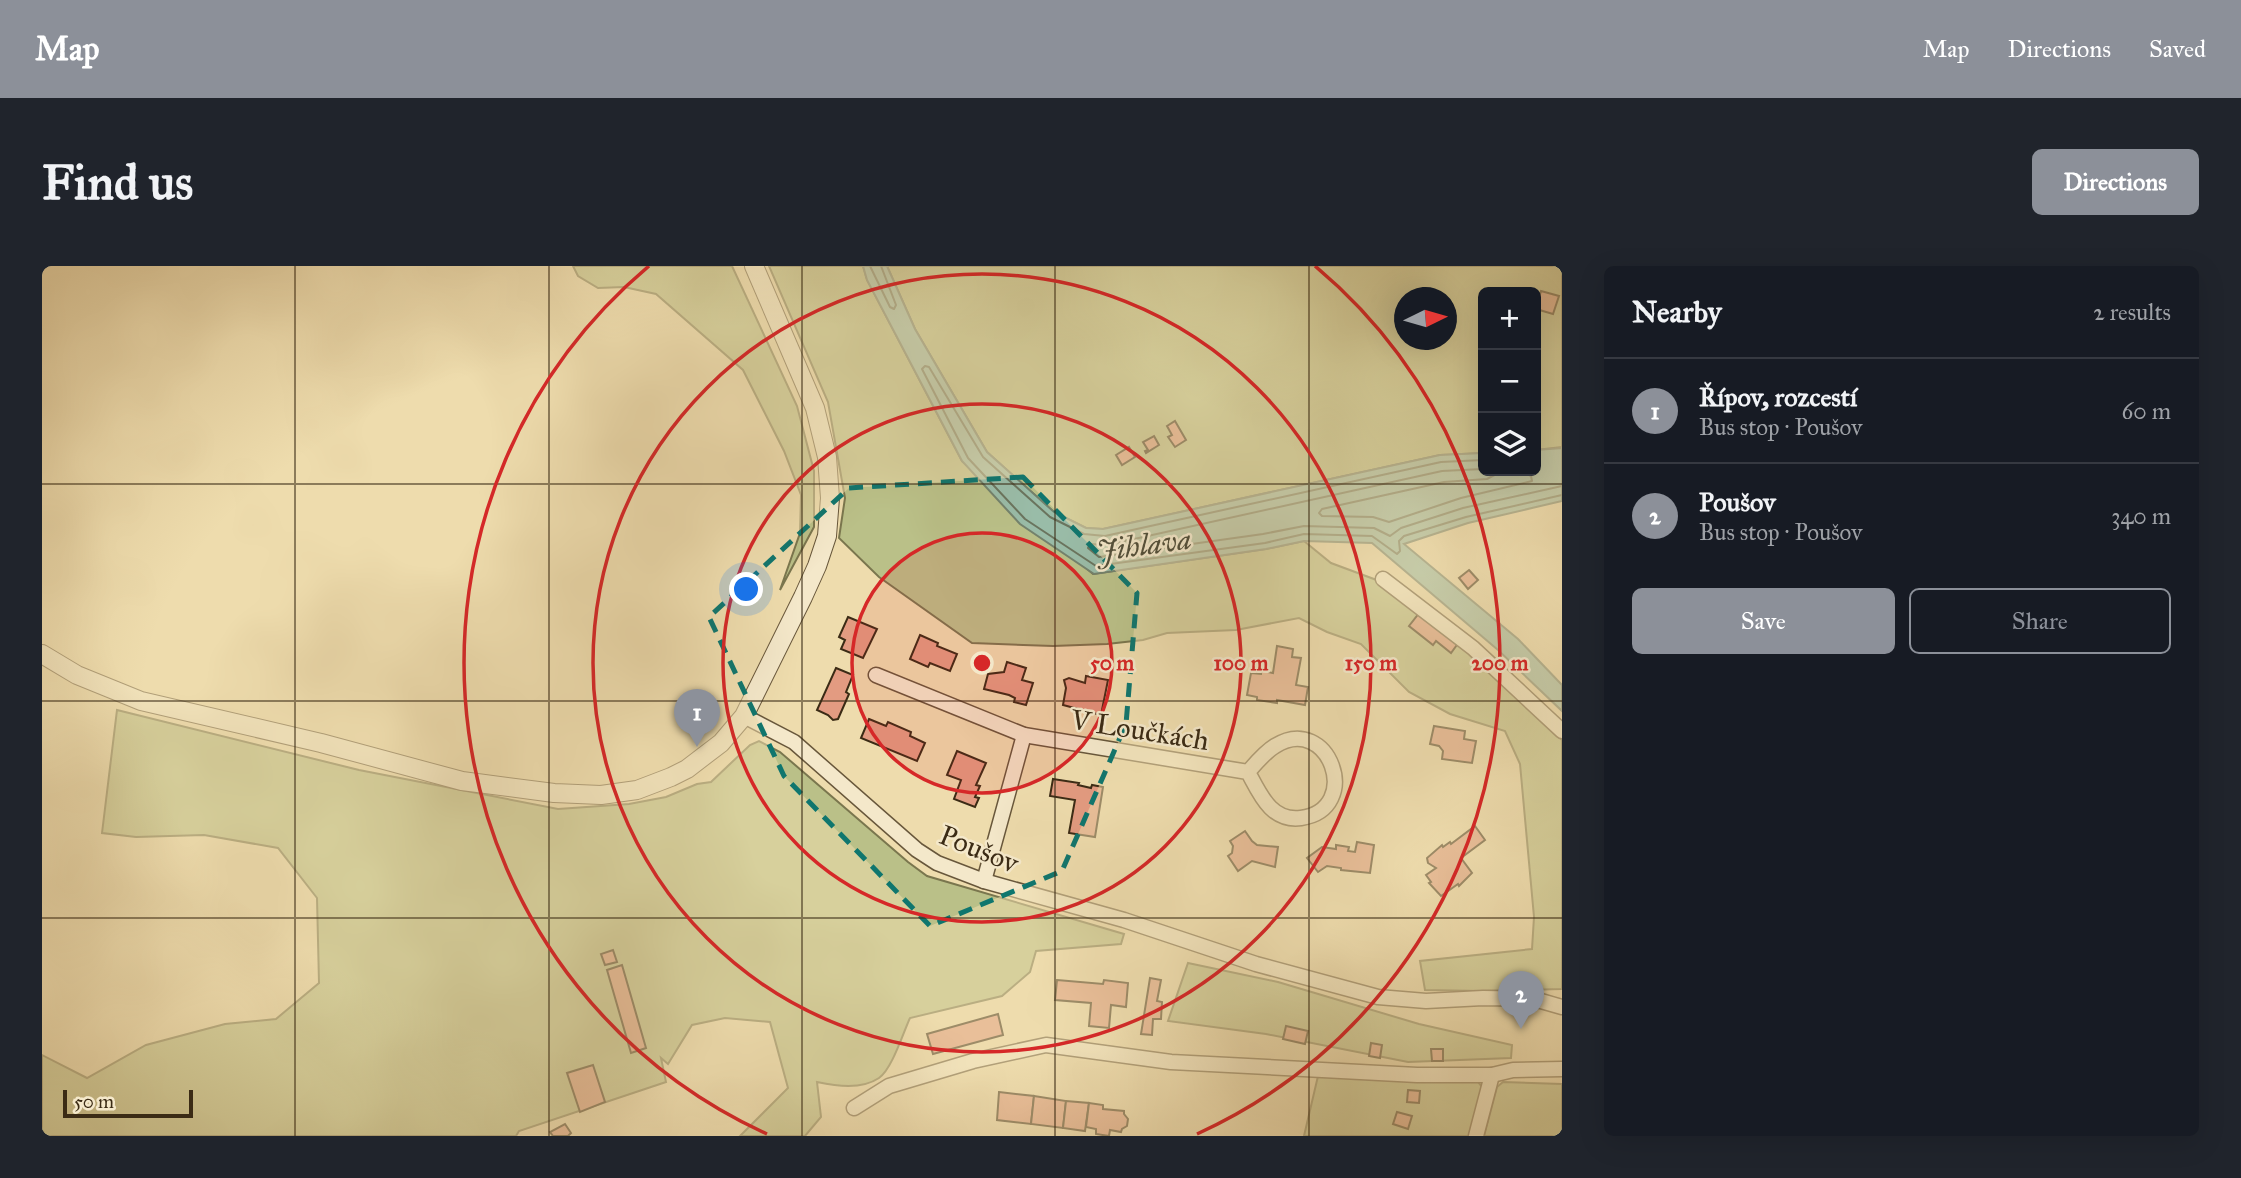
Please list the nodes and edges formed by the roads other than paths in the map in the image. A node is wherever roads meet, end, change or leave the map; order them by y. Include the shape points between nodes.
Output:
1 (754, 266) edge
2 (1383, 579) dead end
3 (42, 654) edge
4 (876, 675) dead end
5 (744, 716) junction
6 (1562, 731) edge
7 (1024, 735) junction
8 (1248, 772) junction
9 (984, 881) junction
10 (1562, 1007) edge
11 (1562, 1069) edge
12 (1492, 1075) junction
13 (854, 1108) dead end
14 (1476, 1136) edge

1 - 5 street via 815,408 827,457 830,498 827,536 817,566
2 - 6 street via 1473,648
3 - 5 street via 77,675 141,701 462,781 554,793 601,795 654,784 705,757
4 - 7 street, V Loučkách
5 - 9 street, Poušov via 794,741 917,850
7 - 8 street, V Loučkách
7 - 9 street
8 - 8 street via 1264,802 1287,817 1315,814 1328,801 1335,784 1329,756 1305,740 1277,744
9 - 10 street, Poušov via 1378,997 1534,999
11 - 12 street
12 - 13 street via 1171,1062 1045,1045 889,1086
12 - 14 street

